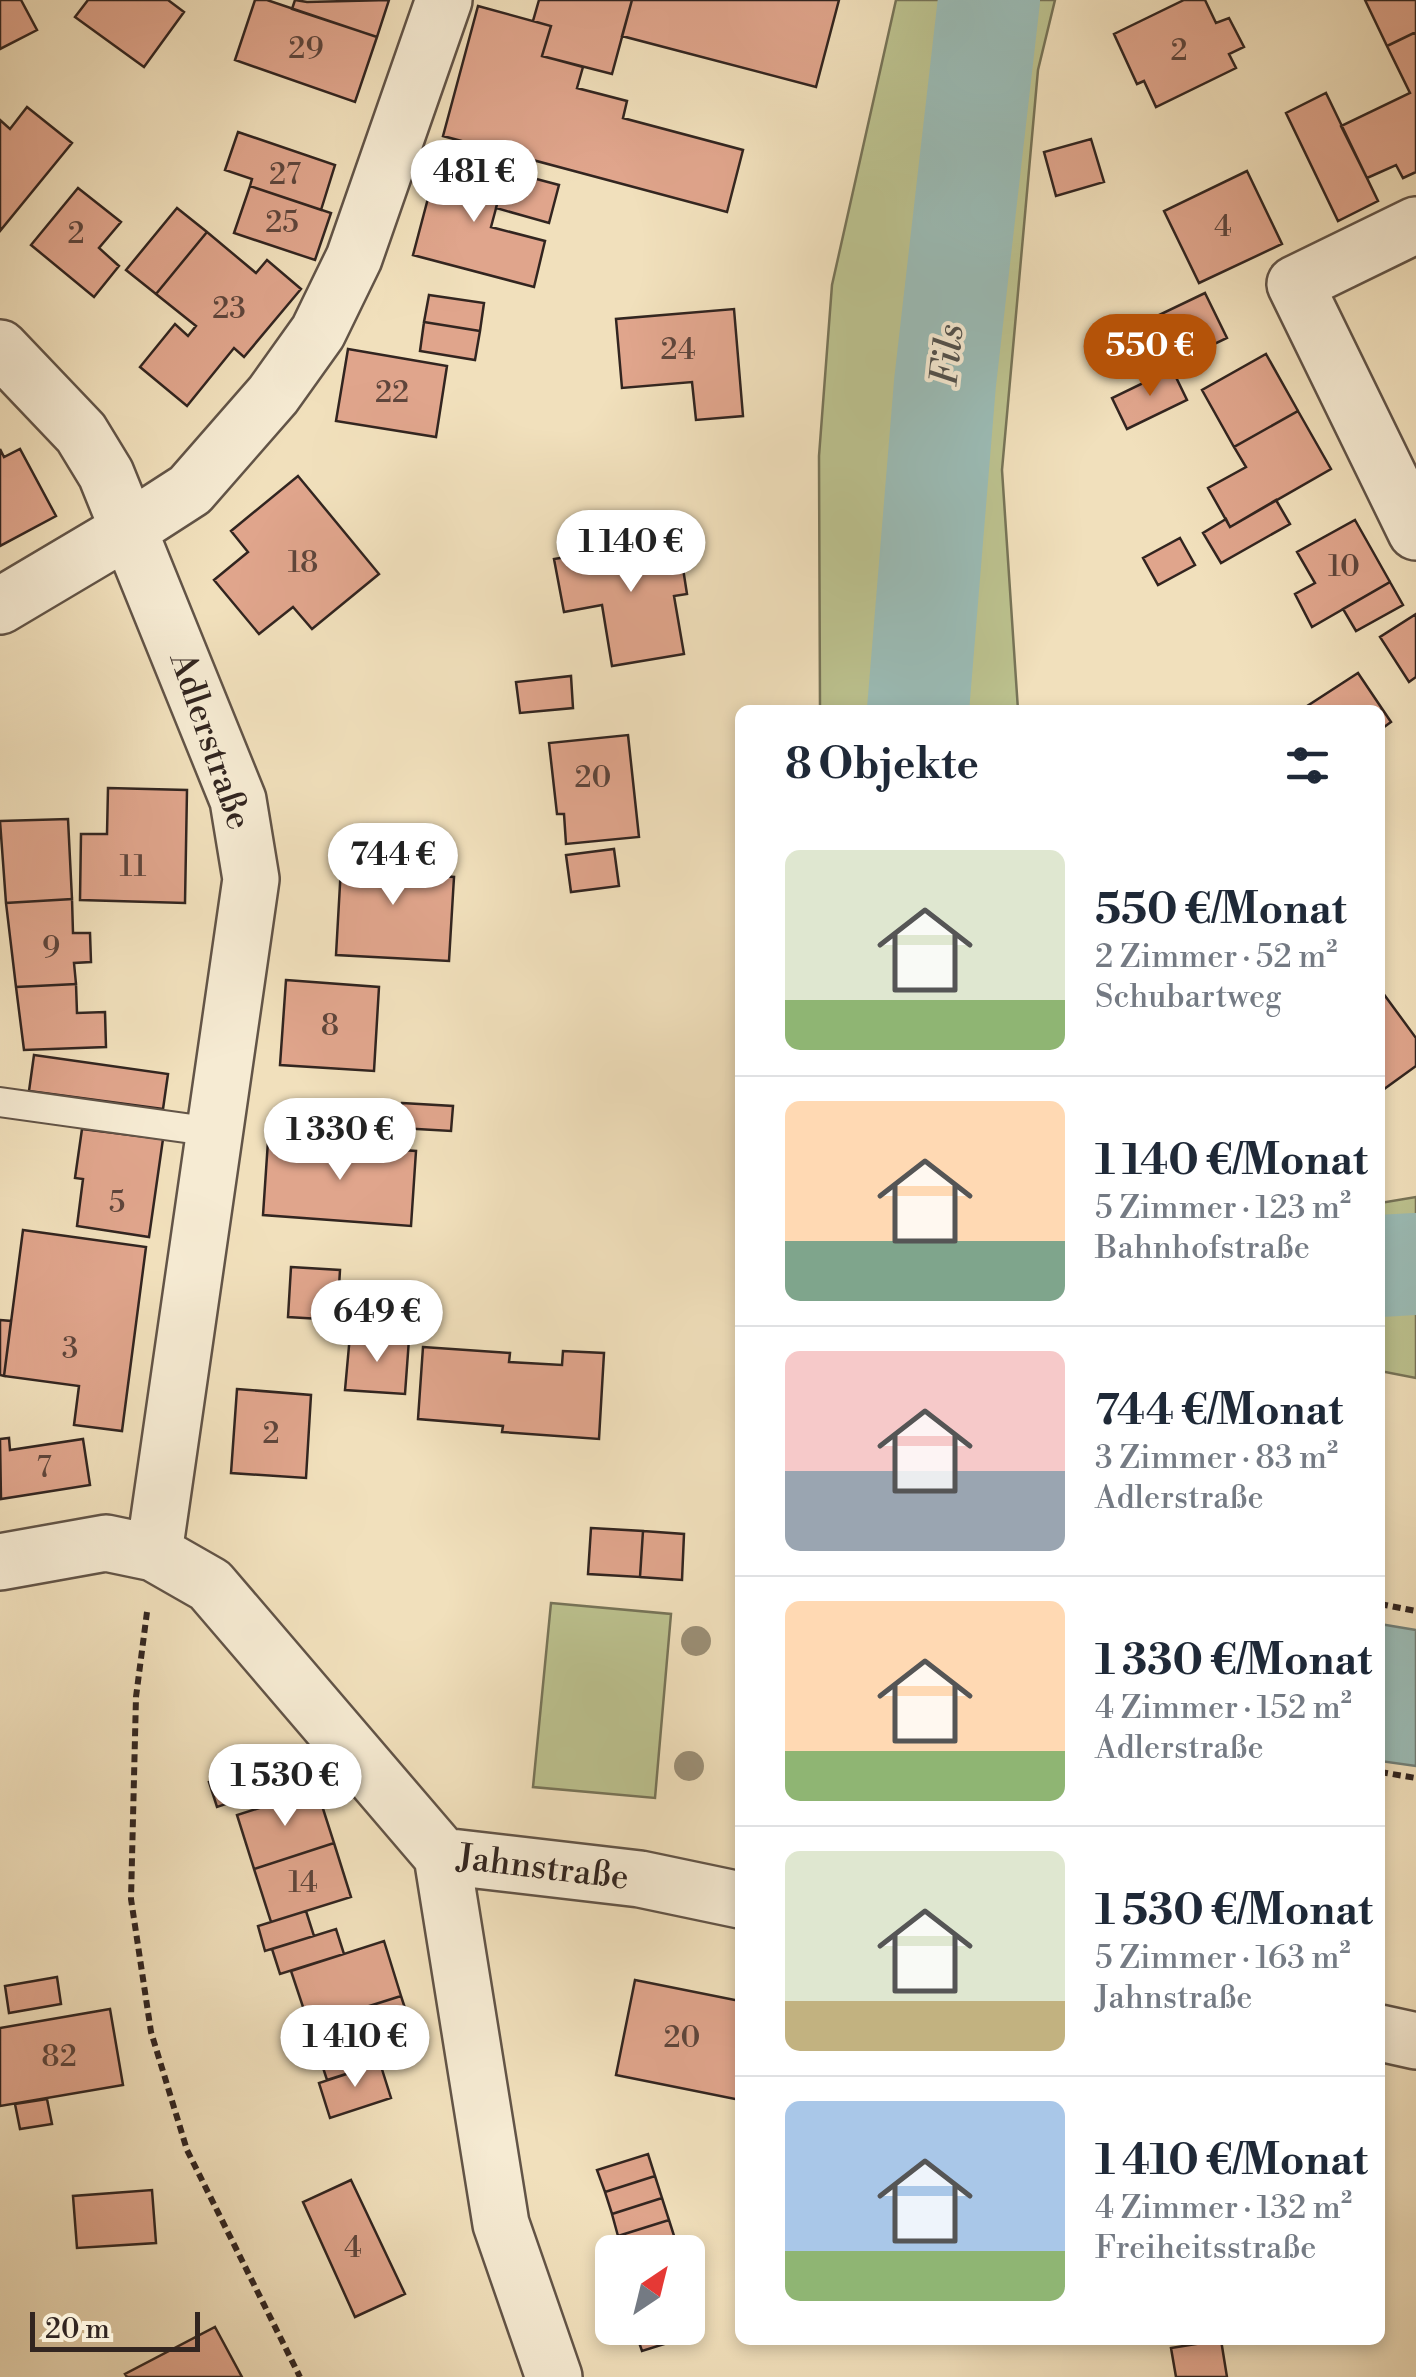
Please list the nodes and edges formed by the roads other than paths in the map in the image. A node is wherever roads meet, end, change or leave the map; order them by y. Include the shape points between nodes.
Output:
1 (444, 0) edge
2 (1416, 225) edge
3 (0, 348) edge
4 (128, 530) junction
5 (1416, 532) edge
6 (0, 606) edge
7 (0, 1102) edge
8 (214, 1132) junction
9 (154, 1553) junction
10 (0, 1562) edge
11 (442, 1856) junction
12 (735, 1899) edge
13 (1385, 2034) edge
14 (1416, 2041) edge
15 (554, 2377) edge

1 - 4 street via 354,258 318,332 273,396 190,490
2 - 5 street via 1295,284
3 - 4 street, Adlerstraße via 81,433
4 - 6 street
4 - 8 street, Adlerstraße via 238,800 251,879
7 - 8 lane
8 - 9 street, Adlerstraße
9 - 10 street, Jahnstraße via 106,1543
9 - 11 street, Jahnstraße via 210,1585
11 - 12 street, Jahnstraße via 640,1880
11 - 15 street via 501,2224
13 - 14 street

